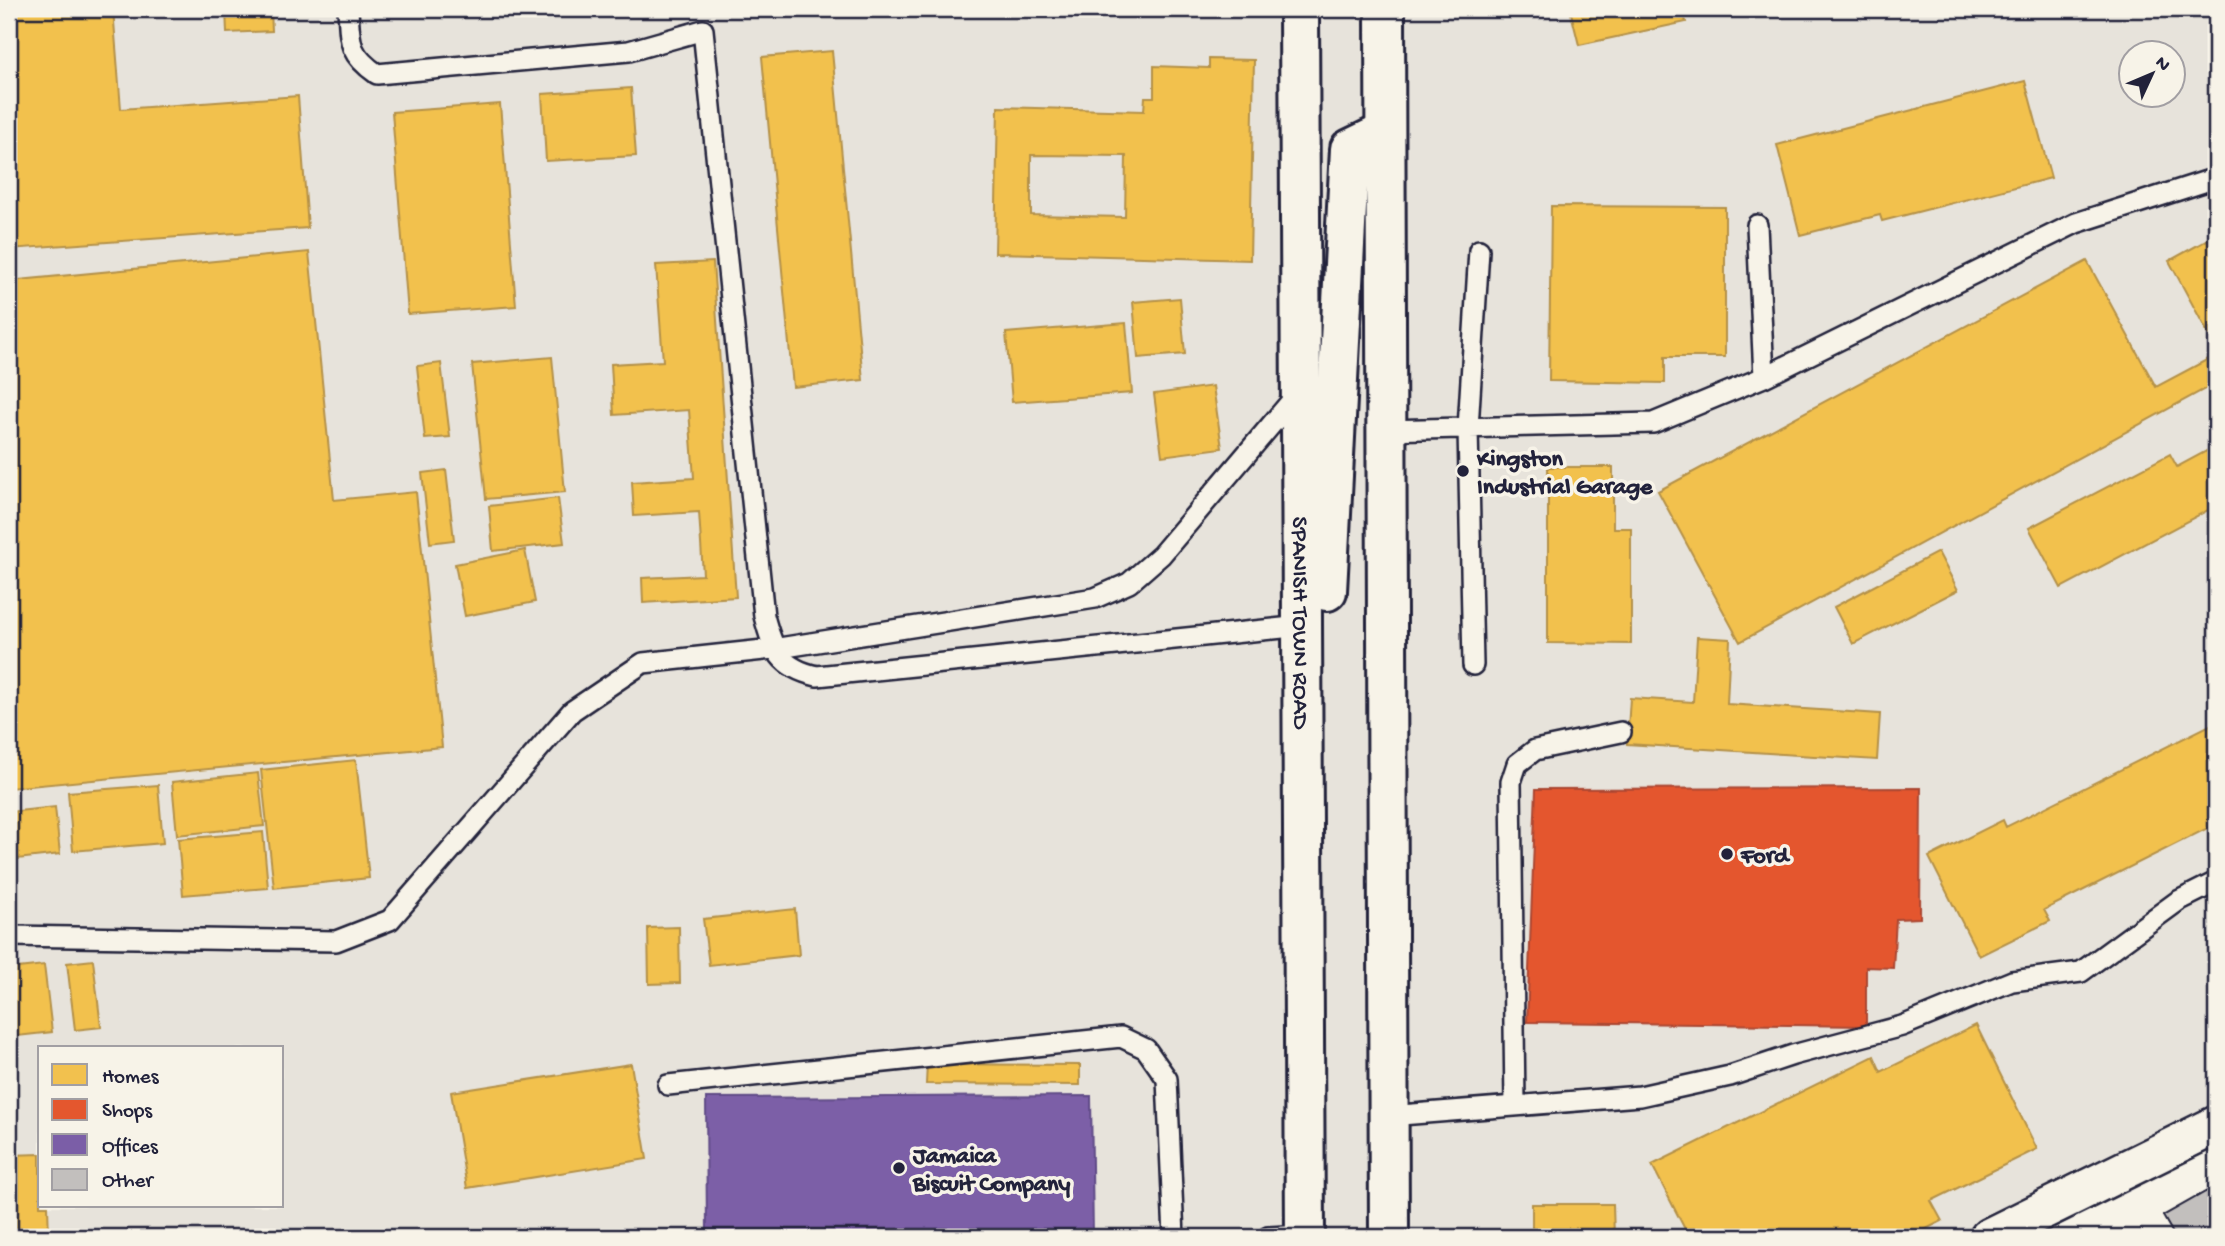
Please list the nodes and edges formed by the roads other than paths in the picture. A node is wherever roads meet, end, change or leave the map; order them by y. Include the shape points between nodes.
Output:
1 (348, 9) edge
2 (1299, 9) edge
3 (1385, 9) edge
4 (1385, 132) junction
5 (2216, 178) edge
6 (1757, 225) dead end
7 (1479, 250) dead end
8 (1763, 377) junction
9 (1301, 388) junction
10 (1468, 428) junction
11 (1386, 430) junction
12 (1302, 626) junction
13 (773, 649) junction
14 (1473, 665) dead end
15 (1620, 732) dead end
16 (2216, 882) edge
17 (9, 936) edge
18 (668, 1085) dead end
19 (1515, 1106) junction
20 (1388, 1116) junction
21 (2216, 1125) edge
22 (1305, 1236) edge
23 (1174, 1237) edge
24 (1268, 1237) edge
25 (1389, 1237) edge
26 (1989, 1237) edge

1 - 13 lane via 351,47 360,62 377,74 629,51 704,30 764,616
2 - 9 highway, SPANISH TOWN ROAD
3 - 4 highway
4 - 11 highway
4 - 12 highway via 1350,149 1326,598
5 - 8 lane via 2076,223
6 - 8 lane
7 - 10 lane
8 - 10 lane via 1653,424
9 - 12 highway, SPANISH TOWN ROAD
9 - 13 lane via 1161,555 1129,583 1094,598
10 - 11 lane
10 - 14 lane
11 - 20 highway
12 - 13 lane via 817,676 797,672
12 - 22 highway, SPANISH TOWN ROAD
13 - 17 lane via 643,663 572,712 390,920 336,941
15 - 19 lane via 1535,750 1517,764 1514,773
16 - 19 lane via 2178,901 2081,972 2012,981 1902,1026 1730,1076 1640,1096
18 - 23 lane via 1121,1037 1146,1049 1167,1079
19 - 20 lane
20 - 25 highway
21 - 26 street
22 - 24 lane

